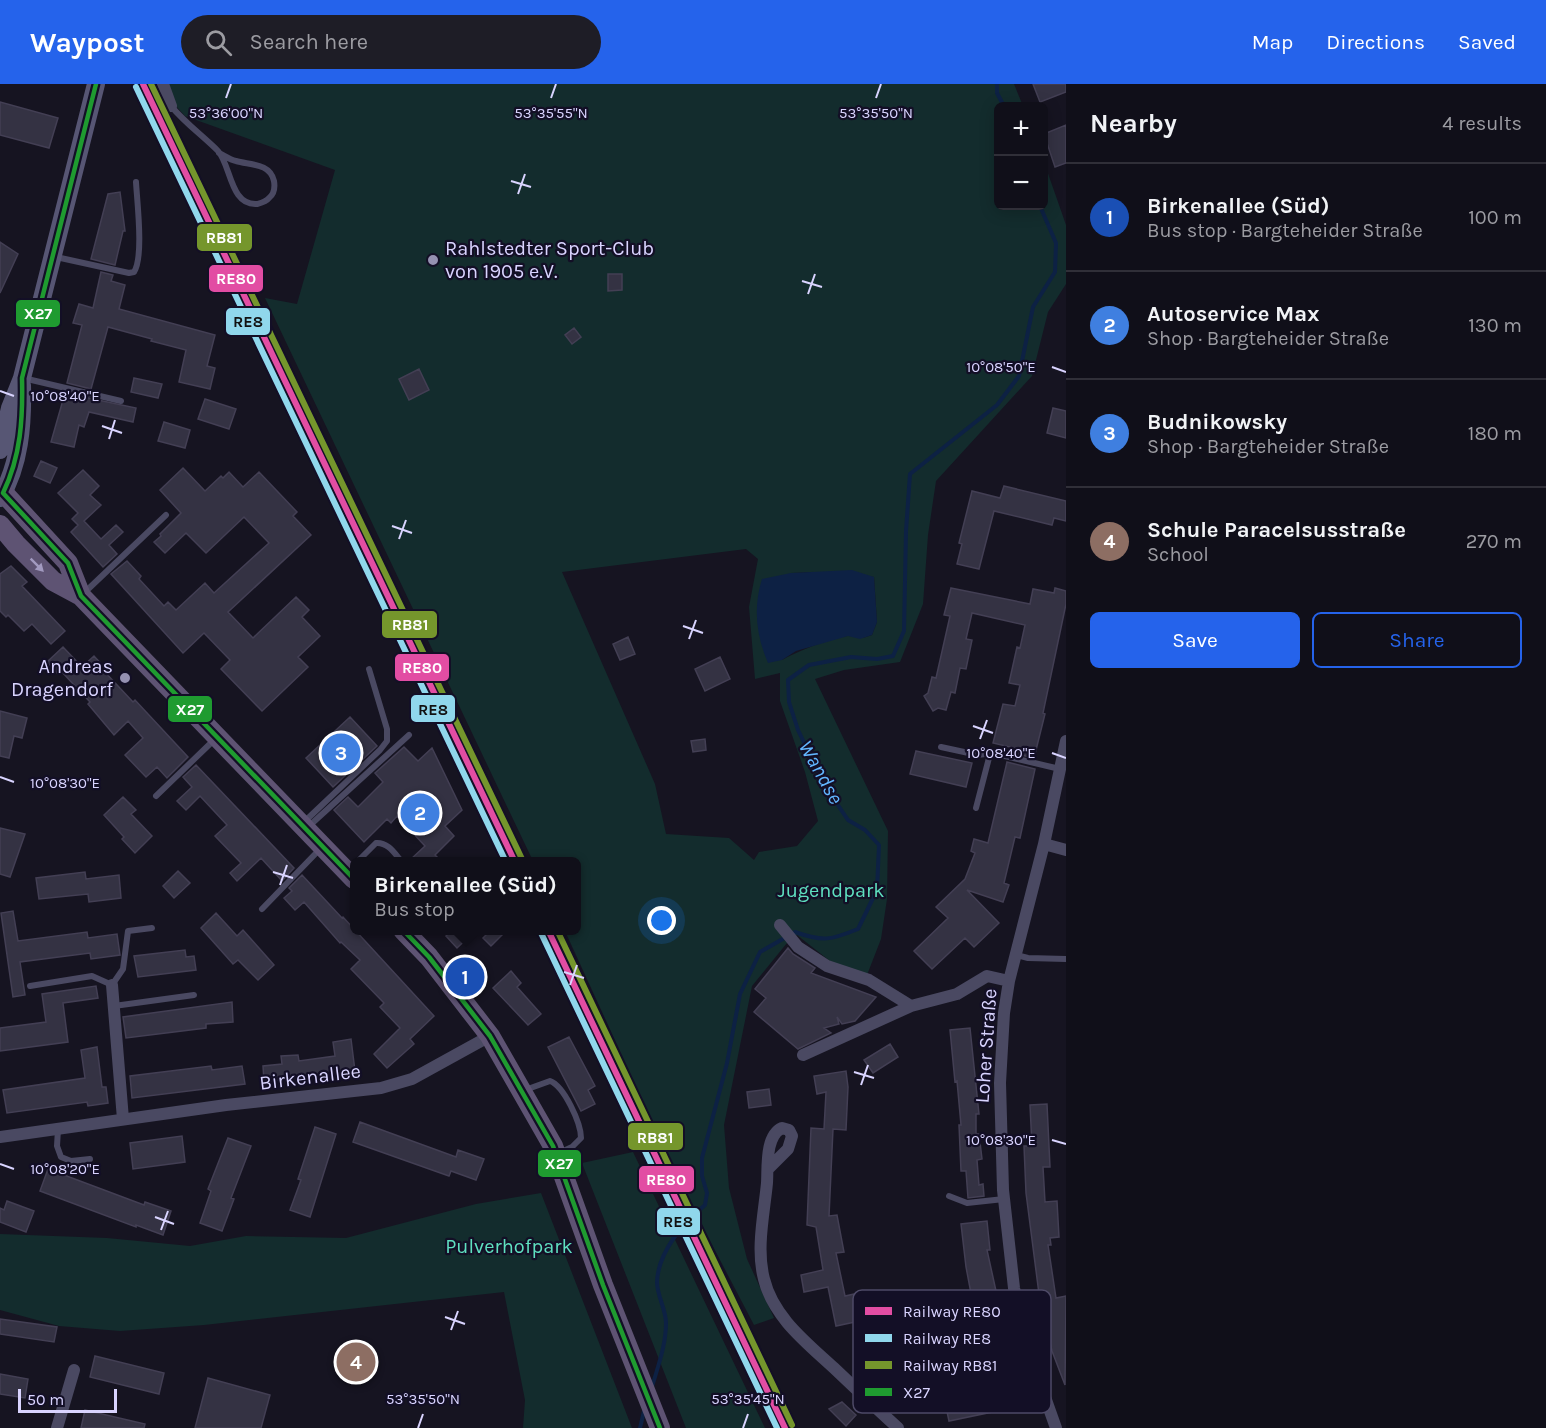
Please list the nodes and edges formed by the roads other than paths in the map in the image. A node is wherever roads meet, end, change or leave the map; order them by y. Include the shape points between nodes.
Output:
1 (96, 84) edge
2 (163, 84) edge
3 (171, 106) joint
4 (219, 153) junction
5 (136, 182) dead end
6 (52, 256) junction
7 (22, 378) junction
8 (121, 401) dead end
9 (5, 415) edge
10 (0, 450) edge
11 (1, 493) edge
12 (166, 515) dead end
13 (0, 525) edge
14 (81, 596) junction
15 (369, 669) dead end
16 (409, 735) dead end
17 (217, 737) junction
18 (1066, 741) edge
19 (941, 747) dead end
20 (990, 754) junction
21 (1060, 770) junction
22 (156, 796) dead end
23 (976, 808) dead end
24 (304, 827) junction
25 (1044, 844) junction
26 (322, 846) junction
27 (1066, 850) edge
28 (364, 857) edge
29 (398, 857) edge
30 (350, 867) edge
31 (262, 909) dead end
32 (780, 925) dead end
33 (152, 928) dead end
34 (408, 935) edge
35 (1016, 955) junction
36 (1066, 959) edge
37 (1009, 981) junction
38 (112, 985) junction
39 (30, 986) dead end
40 (194, 995) dead end
41 (114, 1006) junction
42 (910, 1006) junction
43 (490, 1036) junction
44 (803, 1056) dead end
45 (522, 1091) junction
46 (123, 1119) junction
47 (58, 1130) junction
48 (0, 1137) edge
49 (556, 1155) junction
50 (90, 1159) dead end
51 (768, 1169) dead end
52 (949, 1196) dead end
53 (1004, 1199) junction
54 (1014, 1290) edge
55 (74, 1370) dead end
56 (853, 1386) edge
57 (882, 1413) edge
58 (1051, 1413) edge
59 (57, 1428) edge
60 (660, 1428) edge
61 (898, 1428) edge
62 (1056, 1428) edge

1 - 6 main road
2 - 3 street
3 - 4 lane
4 - 4 lane via 243,200 260,204 269,199 274,190 271,173
5 - 6 lane via 139,219 138,263 134,272
6 - 7 main road
7 - 8 lane
7 - 9 main road
7 - 11 main road via 23,412 14,471
9 - 10 main road
11 - 14 main road via 68,563
12 - 14 lane
13 -> 14 main road via 53,581
14 - 17 main road
15 - 24 lane via 387,741
16 - 24 lane
17 - 22 lane
17 - 24 main road
18 - 21 street, Loher Straße
19 - 20 lane
20 - 21 lane
20 - 23 lane
21 - 25 street, Loher Straße
24 - 26 main road
25 - 27 street
25 - 35 street, Loher Straße
26 - 30 main road
26 - 31 lane
28 - 29 lane via 380,842
32 - 42 street via 798,947 827,966 869,980
33 - 38 lane via 128,931 123,969
34 - 43 main road
35 - 36 lane
35 - 37 street, Loher Straße
37 - 42 street via 987,976 957,994
37 - 53 street, Loher Straße via 1000,1083
38 - 39 lane via 92,976
38 - 41 street
40 - 41 lane
41 - 46 street
42 - 44 street
43 - 45 main road
43 - 46 street, Birkenallee via 412,1079 381,1088
45 - 49 main road
45 - 49 lane via 550,1081 568,1103 580,1138 572,1148
46 - 47 street, Birkenallee
47 - 48 street, Birkenallee
47 - 50 lane via 61,1157 71,1161
49 - 60 main road
51 - 56 street via 761,1256 763,1278 772,1301 796,1332
52 - 53 lane via 967,1203
53 - 54 street, Loher Straße
55 - 59 street
57 - 61 street
58 - 62 street, Loher Straße

